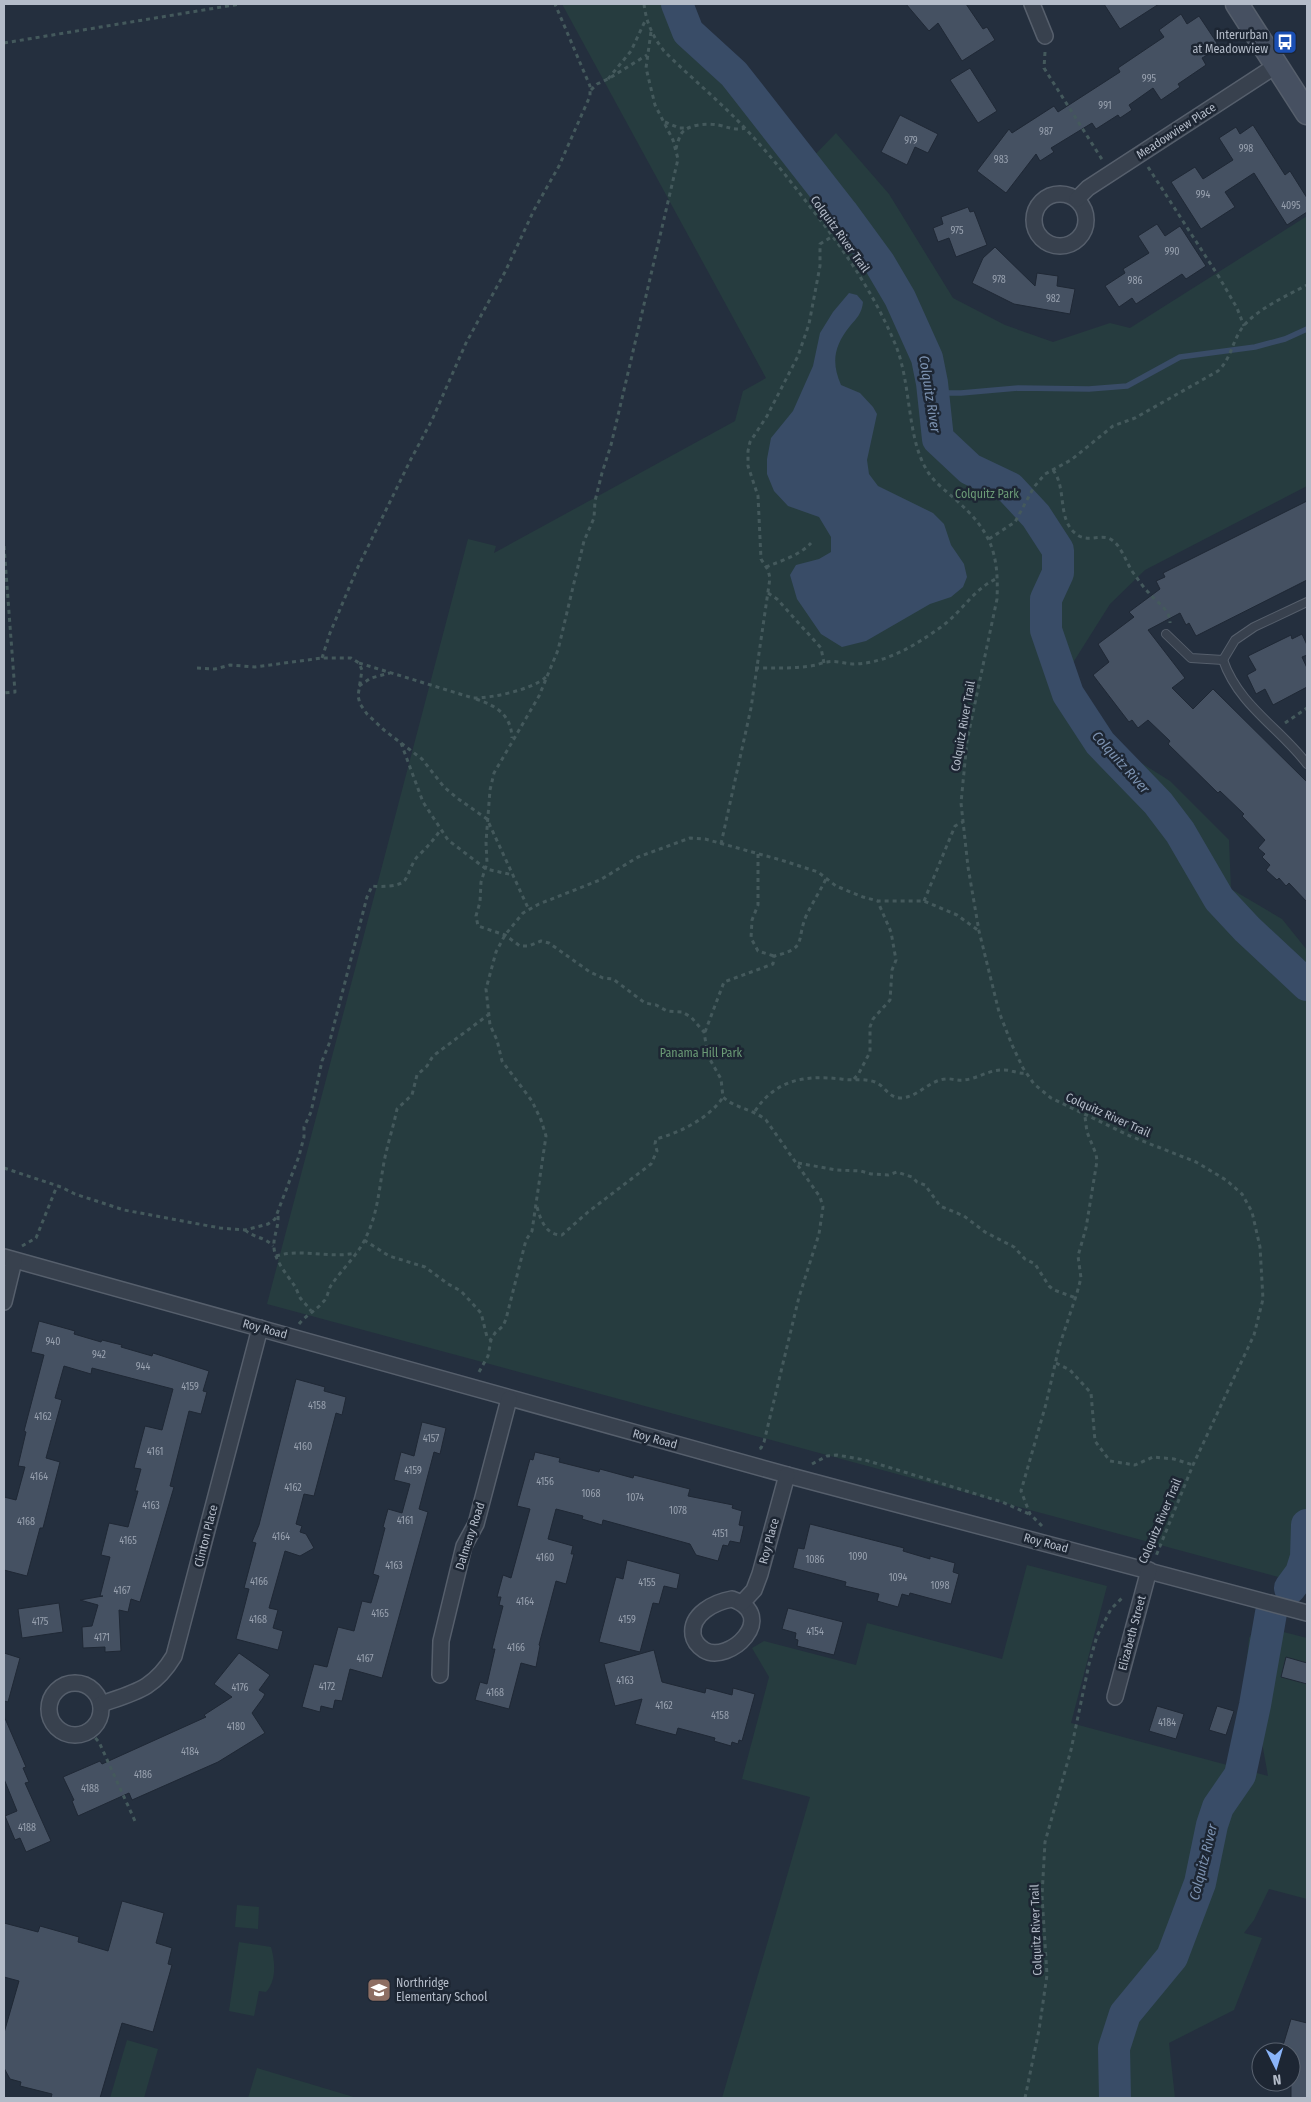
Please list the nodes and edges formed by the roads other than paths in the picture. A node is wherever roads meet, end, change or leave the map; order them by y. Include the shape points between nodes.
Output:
1 (1032, 4) edge
2 (1237, 4) edge
3 (1045, 36) road end
4 (1277, 65) junction
5 (1307, 113) edge
6 (1077, 199) dead end
7 (1307, 602) edge
8 (1166, 634) road end
9 (1223, 660) junction
10 (1307, 764) edge
11 (9, 1259) edge
12 (4, 1302) edge
13 (260, 1328) junction
14 (509, 1399) junction
15 (787, 1475) junction
16 (1149, 1570) junction
17 (742, 1603) dead end
18 (1307, 1613) edge
19 (440, 1675) dead end
20 (1115, 1697) dead end
21 (101, 1704) junction

1 - 3 street
2 - 4 main road
4 - 5 main road
4 - 6 street, Meadowview Place via 1088,188
7 - 9 lane via 1254,627 1235,640
8 - 9 lane via 1191,658
9 - 10 lane via 1229,678 1246,700
11 - 12 street
11 - 13 street, Roy Road
13 - 14 street, Roy Road
13 - 21 street, Clinton Place via 174,1656 153,1683
14 - 15 street, Roy Road
14 - 19 street, Dalmeny Road via 476,1524 464,1546 441,1641
15 - 16 street, Roy Road
15 - 17 street, Roy Place via 760,1574 754,1590
16 - 18 street, Roy Road
16 - 20 street, Elizabeth Street
21 - 21 street via 97,1724 90,1732 80,1735 60,1732 49,1715 51,1700 60,1688 70,1684 80,1683 94,1691

